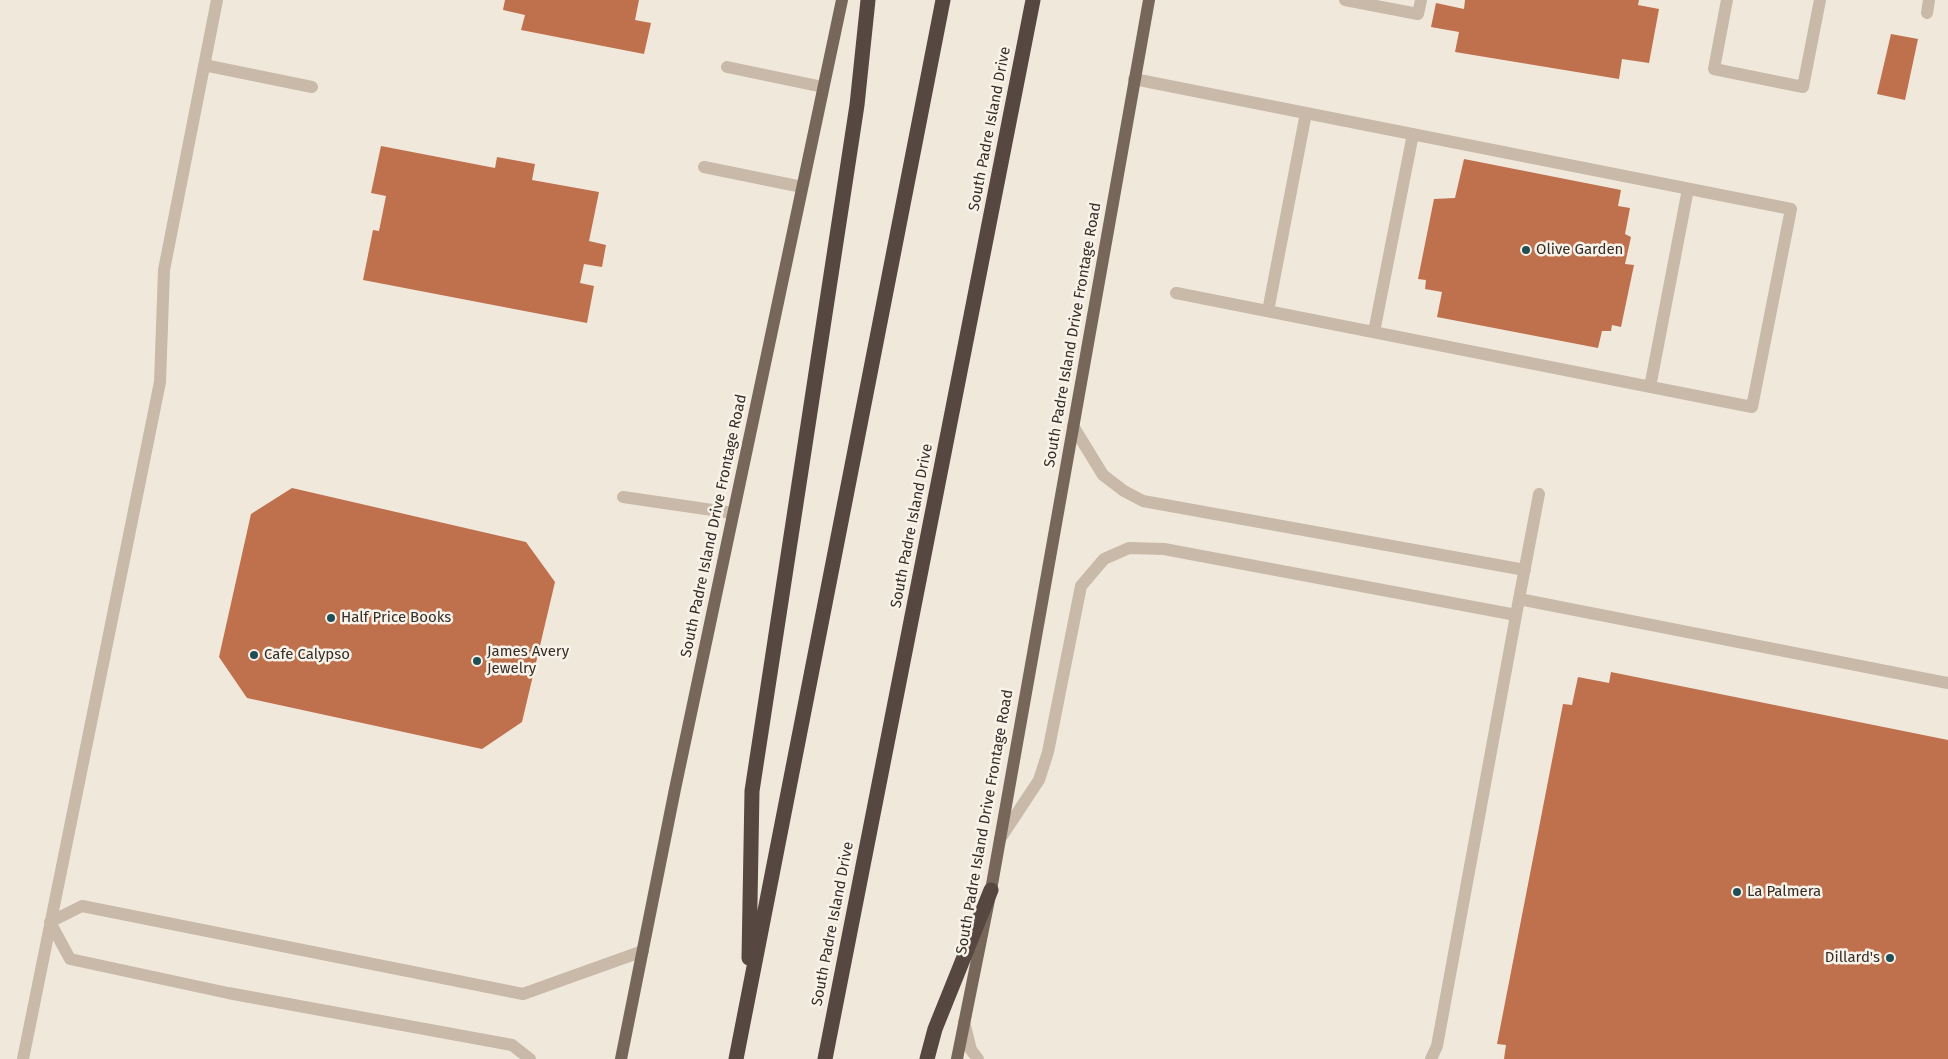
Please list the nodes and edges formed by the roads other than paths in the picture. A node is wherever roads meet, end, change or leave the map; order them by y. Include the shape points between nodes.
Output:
1 (217, 0) edge
2 (842, 0) edge
3 (868, 0) edge
4 (943, 0) edge
5 (1033, 0) edge
6 (1149, 0) edge
7 (1345, 0) edge
8 (1420, 0) edge
9 (1728, 0) edge
10 (1820, 0) edge
11 (204, 65) junction
12 (728, 67) dead end
13 (1134, 79) junction
14 (824, 87) junction
15 (312, 88) dead end
16 (1306, 113) junction
17 (1413, 134) junction
18 (704, 167) dead end
19 (802, 188) junction
20 (1688, 189) junction
21 (1176, 293) dead end
22 (1268, 311) junction
23 (1374, 332) junction
24 (1650, 387) junction
25 (1073, 426) junction
26 (1539, 494) dead end
27 (623, 497) dead end
28 (733, 513) junction
29 (1525, 570) junction
30 (1520, 599) junction
31 (1516, 614) junction
32 (1948, 683) edge
33 (1000, 839) junction
34 (991, 890) junction
35 (50, 922) junction
36 (643, 950) junction
37 (748, 999) junction
38 (964, 1022) junction
39 (23, 1059) edge
40 (530, 1059) edge
41 (621, 1059) edge
42 (736, 1059) edge
43 (825, 1059) edge
44 (927, 1059) edge
45 (957, 1059) edge
46 (978, 1059) edge
47 (1431, 1059) edge

1 - 11 lane
2 - 14 main road, South Padre Island Drive Frontage Road
3 - 37 highway via 857,105 752,791
4 - 37 highway
5 - 43 highway, South Padre Island Drive
6 - 13 main road, South Padre Island Drive Frontage Road
7 - 8 lane via 1418,14
9 - 10 lane via 1714,69 1803,86
11 - 15 lane
11 - 35 lane via 164,270 160,382
12 - 14 lane
13 - 16 lane
13 - 25 main road, South Padre Island Drive Frontage Road
14 - 19 main road, South Padre Island Drive Frontage Road
16 - 17 lane
16 - 22 lane
17 - 20 lane
17 - 23 lane
18 - 19 lane
19 - 28 main road, South Padre Island Drive Frontage Road
20 - 24 lane
20 - 24 lane via 1791,209 1752,408
21 - 22 lane
22 - 23 lane
23 - 24 lane
25 - 29 lane via 1103,475 1143,501
25 - 33 main road, South Padre Island Drive Frontage Road
26 - 29 lane
27 - 28 lane
28 - 36 main road, South Padre Island Drive Frontage Road
29 - 30 lane
30 - 31 lane
30 - 32 lane
31 - 33 lane via 1164,549 1129,548 1104,559 1081,586 1048,752 1039,780
31 - 47 lane via 1438,1037
33 - 34 main road, South Padre Island Drive Frontage Road
34 - 38 main road, South Padre Island Drive Frontage Road
34 - 44 highway via 935,1029
35 - 36 lane via 82,906 523,994
35 - 39 lane
35 - 40 lane via 70,960 512,1046
36 - 41 main road, South Padre Island Drive Frontage Road
37 - 42 highway
38 - 45 main road, South Padre Island Drive Frontage Road
38 - 46 lane via 971,1050

